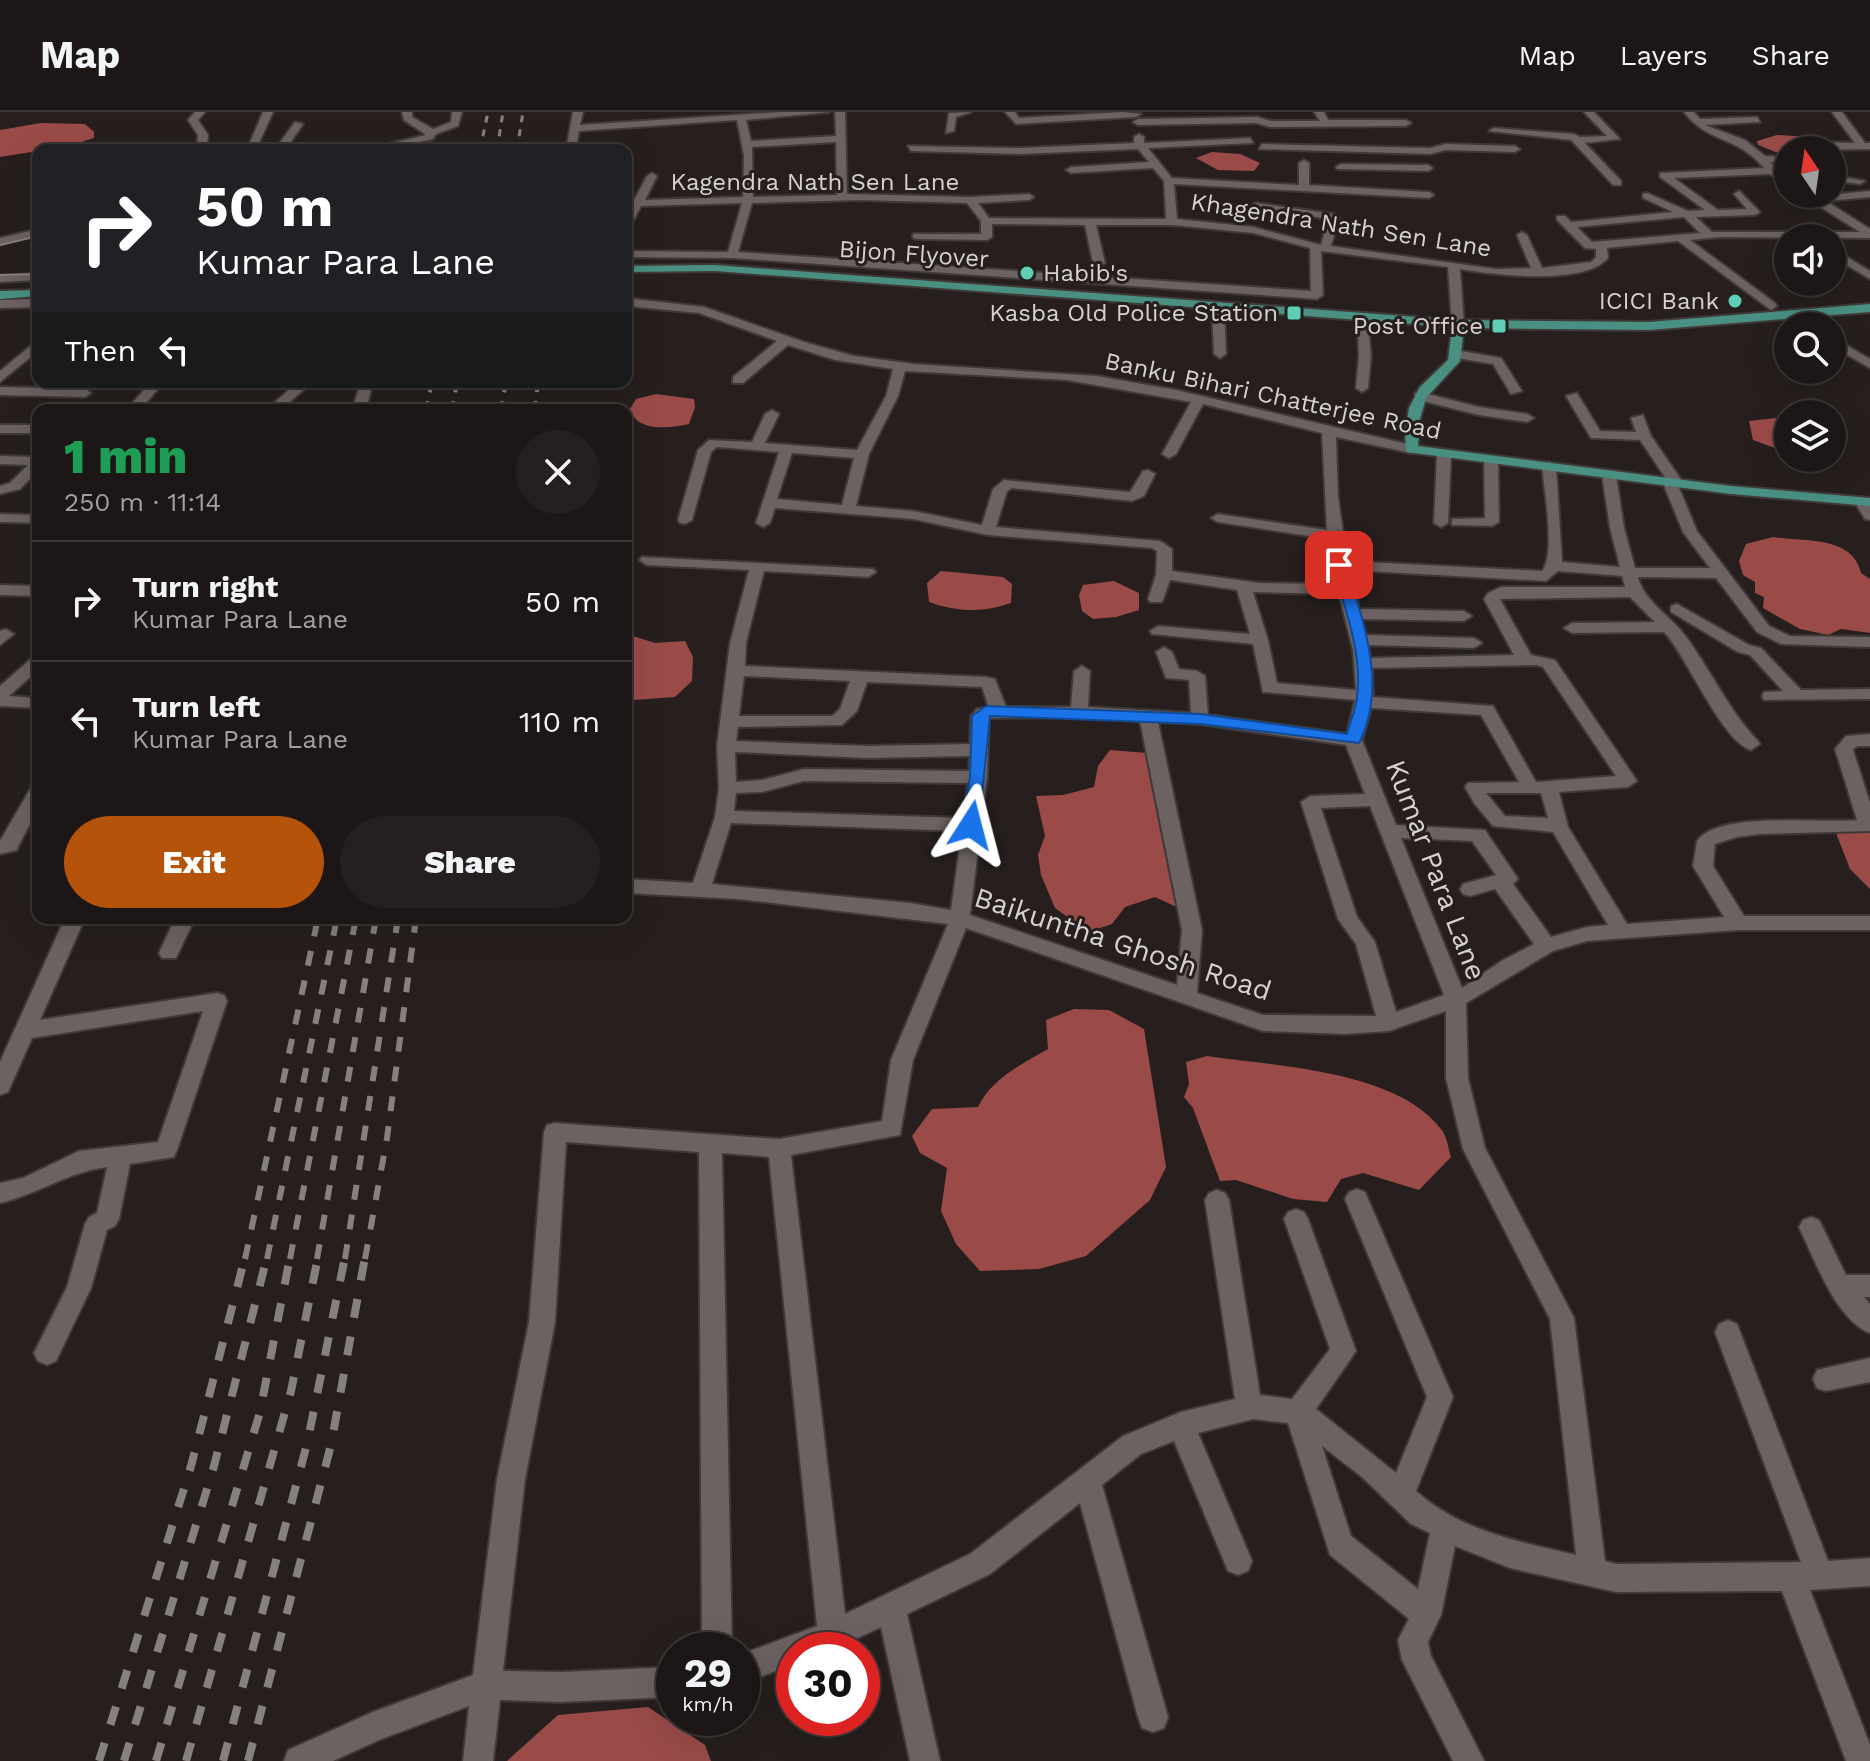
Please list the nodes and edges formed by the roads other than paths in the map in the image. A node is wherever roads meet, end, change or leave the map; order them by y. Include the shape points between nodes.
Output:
1 (200, 112) edge
2 (407, 112) edge
3 (457, 112) edge
4 (578, 112) edge
5 (824, 112) edge
6 (840, 112) edge
7 (966, 112) edge
8 (1010, 112) edge
9 (1319, 112) edge
10 (1589, 112) edge
11 (1689, 112) edge
12 (1837, 112) edge
13 (267, 113) edge
14 (280, 113) edge
15 (1080, 115) junction
16 (1137, 116) edge
17 (741, 117) junction
18 (1757, 120) dead end
19 (1697, 122) junction
20 (1406, 123) dead end
21 (298, 124) dead end
22 (1326, 124) junction
23 (574, 128) junction
24 (949, 131) dead end
25 (1494, 131) dead end
26 (431, 134) junction
27 (842, 139) junction
28 (1001, 139) dead end
29 (988, 140) dead end
30 (1581, 140) junction
31 (1250, 141) dead end
32 (202, 144) edge
33 (254, 144) edge
34 (287, 144) edge
35 (394, 144) edge
36 (572, 144) edge
37 (748, 144) junction
38 (1139, 144) junction
39 (1846, 146) edge
40 (1866, 146) edge
41 (1085, 147) junction
42 (1262, 147) dead end
43 (911, 148) dead end
44 (1334, 148) junction
45 (1515, 149) dead end
46 (1762, 159) junction
47 (1774, 159) edge
48 (1304, 163) dead end
49 (1157, 165) junction
50 (1341, 167) junction
51 (1428, 168) dead end
52 (1071, 170) dead end
53 (1771, 171) junction
54 (1774, 173) edge
55 (652, 176) dead end
56 (1846, 180) edge
57 (1169, 181) junction
58 (1860, 181) dead end
59 (1617, 183) dead end
60 (1304, 190) junction
61 (1350, 192) junction
62 (1739, 194) dead end
63 (1870, 194) edge
64 (1429, 195) dead end
65 (1846, 195) edge
66 (1647, 196) dead end
67 (1029, 197) dead end
68 (842, 198) junction
69 (750, 200) junction
70 (970, 200) junction
71 (640, 203) junction
72 (1256, 206) dead end
73 (1830, 208) edge
74 (1715, 213) junction
75 (1687, 214) junction
76 (632, 216) edge
77 (1870, 217) edge
78 (1848, 218) junction
79 (986, 221) junction
80 (1090, 221) junction
81 (1172, 222) junction
82 (32, 233) edge
83 (1522, 235) dead end
84 (1709, 235) junction
85 (1870, 235) edge
86 (917, 236) dead end
87 (1774, 236) edge
88 (1846, 236) edge
89 (1679, 237) junction
90 (0, 241) edge
91 (1601, 245) junction
92 (1320, 247) junction
93 (632, 254) edge
94 (732, 255) junction
95 (1846, 260) edge
96 (632, 262) edge
97 (1099, 263) dead end
98 (1454, 267) junction
99 (632, 269) edge
100 (1538, 271) junction
101 (1870, 276) edge
102 (32, 277) edge
103 (0, 279) edge
104 (32, 286) edge
105 (0, 287) edge
106 (32, 293) edge
107 (0, 295) edge
108 (1870, 299) edge
109 (15, 303) junction
110 (32, 303) edge
111 (632, 303) edge
112 (0, 304) edge
113 (1213, 304) junction
114 (1771, 306) junction
115 (1870, 308) edge
116 (1817, 312) edge
117 (1774, 315) edge
118 (0, 318) edge
119 (1361, 318) junction
120 (1458, 320) junction
121 (785, 341) junction
122 (32, 349) edge
123 (1846, 349) edge
124 (1220, 354) dead end
125 (1455, 354) junction
126 (1870, 364) edge
127 (900, 366) junction
128 (0, 378) edge
129 (738, 380) dead end
130 (153, 388) edge
131 (299, 388) edge
132 (1362, 388) dead end
133 (0, 391) edge
134 (1516, 391) dead end
135 (85, 393) dead end
136 (1420, 396) junction
137 (1572, 396) dead end
138 (1198, 401) junction
139 (138, 404) edge
140 (280, 404) edge
141 (772, 414) dead end
142 (1527, 418) dead end
143 (1638, 418) dead end
144 (0, 429) edge
145 (32, 429) edge
146 (1329, 433) junction
147 (1644, 436) junction
148 (758, 444) junction
149 (787, 447) junction
150 (1411, 449) junction
151 (862, 454) junction
152 (1169, 454) dead end
153 (1444, 454) junction
154 (0, 460) edge
155 (1491, 460) junction
156 (32, 462) edge
157 (1549, 466) junction
158 (32, 468) edge
159 (1148, 474) dead end
160 (1609, 475) junction
161 (1673, 483) junction
162 (0, 490) edge
163 (1866, 502) edge
164 (769, 503) junction
165 (848, 508) junction
166 (1870, 516) edge
167 (0, 518) edge
168 (1218, 518) dead end
169 (32, 519) edge
170 (685, 520) dead end
171 (1457, 522) dead end
172 (763, 523) dead end
173 (1441, 523) dead end
174 (988, 531) junction
175 (1335, 536) junction
176 (647, 560) dead end
177 (1339, 565) junction
178 (758, 566) junction
179 (1554, 566) junction
180 (868, 572) dead end
181 (1627, 572) junction
182 (1721, 573) junction
183 (1164, 575) junction
184 (1244, 586) junction
185 (1346, 589) junction
186 (0, 590) edge
187 (32, 591) edge
188 (1634, 592) junction
189 (1156, 599) dead end
190 (1677, 609) dead end
191 (1354, 614) junction
192 (1464, 616) dead end
193 (1668, 627) junction
194 (1572, 628) dead end
195 (1158, 631) dead end
196 (1260, 640) junction
197 (1360, 640) junction
198 (1870, 642) edge
199 (1474, 643) dead end
200 (1164, 652) dead end
201 (1525, 660) junction
202 (1363, 663) junction
203 (32, 667) edge
204 (737, 671) junction
205 (1082, 671) dead end
206 (861, 675) junction
207 (1870, 694) edge
208 (1796, 695) junction
209 (1770, 696) dead end
210 (1364, 699) junction
211 (1, 701) edge
212 (32, 703) edge
213 (999, 711) junction
214 (1079, 712) junction
215 (1148, 717) junction
216 (1200, 719) junction
217 (730, 722) junction
218 (1353, 740) junction
219 (1870, 740) edge
220 (1751, 744) dead end
221 (726, 746) junction
222 (978, 750) junction
223 (978, 777) junction
224 (728, 788) junction
225 (1540, 788) junction
226 (1378, 800) junction
227 (32, 802) edge
228 (724, 817) junction
229 (1500, 822) junction
230 (971, 825) junction
231 (1559, 827) junction
232 (1390, 831) junction
233 (1478, 835) junction
234 (0, 848) edge
235 (1500, 881) junction
236 (632, 886) edge
237 (701, 889) junction
238 (1470, 889) dead end
239 (960, 919) junction
240 (1738, 923) junction
241 (1870, 923) edge
242 (72, 924) edge
243 (182, 924) edge
244 (1621, 931) junction
245 (1546, 946) junction
246 (169, 953) dead end
247 (1186, 998) junction
248 (1456, 1000) junction
249 (1389, 1023) junction
250 (14, 1042) edge
251 (0, 1086) edge
252 (710, 1145) junction
253 (779, 1148) junction
254 (120, 1158) junction
255 (0, 1193) edge
256 (1357, 1199) dead end
257 (1217, 1200) dead end
258 (1296, 1219) dead end
259 (1811, 1227) dead end
260 (1839, 1286) junction
261 (1870, 1286) edge
262 (1870, 1322) edge
263 (1728, 1332) dead end
264 (47, 1353) dead end
265 (1870, 1370) edge
266 (1826, 1379) dead end
267 (1249, 1407) junction
268 (1298, 1412) junction
269 (1181, 1425) junction
270 (1087, 1479) junction
271 (1401, 1495) junction
272 (1445, 1526) junction
273 (1238, 1561) dead end
274 (1870, 1572) edge
275 (1592, 1573) junction
276 (1790, 1574) junction
277 (1820, 1576) junction
278 (892, 1609) junction
279 (1427, 1615) junction
280 (717, 1632) edge
281 (833, 1632) edge
282 (840, 1632) edge
283 (656, 1683) edge
284 (486, 1685) junction
285 (1153, 1717) dead end
286 (299, 1761) edge
287 (478, 1761) edge
288 (925, 1761) edge
289 (1469, 1761) edge
290 (1861, 1761) edge

1 - 32 street via 193,120
2 - 26 street via 407,118
3 - 26 street via 455,124
4 - 23 street
5 - 17 street
6 - 27 street
7 - 24 street via 952,115
8 - 15 street via 1026,124
9 - 22 street
10 - 30 street via 1615,139
11 - 19 street
12 - 40 street
13 - 14 street
13 - 33 street
15 - 16 street
15 - 41 street
16 - 22 street
16 - 38 street
17 - 23 street
17 - 37 street
18 - 19 street
19 - 46 street via 1704,132 1741,141
20 - 22 street
21 - 34 street
22 - 44 street
23 - 36 street
25 - 30 street
26 - 35 street
27 - 37 street
27 - 68 street
28 - 29 street
30 - 59 street
31 - 38 street
37 - 69 street
38 - 41 street
38 - 49 street
39 - 40 street
41 - 43 street
42 - 44 street
44 - 45 street
44 - 50 street
46 - 47 street
46 - 53 street
48 - 60 street
49 - 52 street
49 - 57 street
50 - 51 street
50 - 61 street
53 - 54 street
53 - 74 street via 1664,175
55 - 71 street
56 - 58 street
57 - 60 street
57 - 81 street
60 - 61 street
61 - 64 street
62 - 74 street via 1755,212
63 - 65 street
66 - 75 street
67 - 70 street
68 - 69 street, Kagendra Nath Sen Lane
68 - 70 street, Kagendra Nath Sen Lane
69 - 71 street, Kagendra Nath Sen Lane
69 - 94 street
70 - 79 street, Kagendra Nath Sen Lane
71 - 76 street
72 - 92 street via 1334,217
73 - 78 street
74 - 75 street
75 - 84 street
75 - 91 street via 1563,221 1589,246
77 - 78 street
78 - 85 street
79 - 80 street, Kagendra Nath Sen Lane
79 - 86 street via 987,237
80 - 81 street, Kagendra Nath Sen Lane
80 - 97 street
81 - 92 street, Khagendra Nath Sen Lane via 1253,230
82 - 90 street
83 - 100 street
84 - 87 street
84 - 89 street
85 - 88 street
89 - 91 street
89 - 114 street
91 - 100 street, Khagendra Nath Sen Lane via 1602,258 1595,265
92 - 94 street via 1317,295
92 - 98 street, Khagendra Nath Sen Lane
93 - 94 street
95 - 101 street
96 - 113 main road, Bijon Flyover via 718,261
98 - 100 street, Khagendra Nath Sen Lane
98 - 120 street
99 - 113 main road, Bijon Flyover via 715,268
102 - 103 street
104 - 105 main road
106 - 107 main road
108 - 114 main road
109 - 110 street
109 - 112 street
109 - 118 street
111 - 121 street, Banku Bihari Chatterjee Road via 708,311
113 - 119 main road
113 - 120 main road, Bijon Flyover via 1246,301
113 - 124 street
114 - 120 main road via 1640,317
115 - 116 main road
117 - 120 main road via 1649,326
119 - 120 main road
119 - 132 street
120 - 125 main road
121 - 127 street, Banku Bihari Chatterjee Road via 853,360
121 - 129 street
122 - 128 street
123 - 126 street
125 - 134 street via 1497,361
125 - 136 main road
127 - 138 street, Banku Bihari Chatterjee Road via 1082,378
127 - 151 street via 892,396
130 - 139 street
131 - 140 street
133 - 135 street
136 - 142 street
136 - 150 main road via 1412,411
137 - 147 street via 1596,435
138 - 146 street, Banku Bihari Chatterjee Road
138 - 152 street
141 - 148 street
143 - 147 street
144 - 145 street
146 - 150 street, Banku Bihari Chatterjee Road
146 - 175 street, Kumar Para Lane
147 - 161 street
148 - 149 street
148 - 170 street via 719,442 707,447
149 - 151 street
149 - 164 street
150 - 153 main road, Banku Bihari Chatterjee Road
151 - 165 street
153 - 155 main road, Banku Bihari Chatterjee Road
153 - 173 street
154 - 156 street
155 - 157 main road, Banku Bihari Chatterjee Road
155 - 171 street via 1492,522
157 - 160 main road, Banku Bihari Chatterjee Road
157 - 179 street
158 - 162 street via 15,486
159 - 174 street via 1132,497 1009,483 1000,489
160 - 161 main road, Banku Bihari Chatterjee Road
160 - 181 street
161 - 163 main road, Banku Bihari Chatterjee Road
161 - 182 street via 1688,527
163 - 166 street
164 - 165 street
164 - 172 street
165 - 174 street
167 - 169 street
168 - 175 street
174 - 183 street via 1155,544 1165,549
175 - 177 street, Kumar Para Lane
176 - 178 street
177 - 179 street via 1546,576
177 - 185 street, Kumar Para Lane
178 - 180 street
178 - 204 street via 738,643
179 - 181 street
181 - 182 street
181 - 188 street
182 - 198 street via 1763,629 1779,639
183 - 184 street
183 - 189 street
184 - 185 street
184 - 196 street
185 - 191 street, Kumar Para Lane
186 - 187 street
188 - 193 street
188 - 201 street via 1494,596
190 - 208 street via 1755,651
191 - 192 street
191 - 197 street, Kumar Para Lane
193 - 194 street
193 - 220 street
195 - 196 street
196 - 210 street via 1269,688
197 - 199 street
197 - 202 street, Kumar Para Lane
200 - 216 street via 1172,674 1197,676
201 - 202 street
201 - 225 street via 1549,664 1628,779
202 - 210 street, Kumar Para Lane
203 - 211 street
204 - 206 street
204 - 217 street
205 - 214 street
206 - 213 street via 989,683
206 - 217 street via 848,711 836,721
207 - 208 street
208 - 209 street
210 - 218 street, Kumar Para Lane
210 - 225 street via 1487,710
211 - 212 street
213 - 214 street, Kumar Para Lane
213 - 222 street via 981,714
214 - 215 street, Kumar Para Lane
215 - 216 street, Kumar Para Lane
215 - 247 street via 1192,930
216 - 218 street, Kumar Para Lane
217 - 221 street
218 - 226 street, Kumar Para Lane
219 - 240 street via 1852,740 1844,749 1864,826 1785,827 1720,834 1706,841 1703,866
221 - 222 street
221 - 224 street
222 - 223 street
223 - 224 street via 804,775
223 - 230 street
224 - 228 street
225 - 229 street via 1474,787
225 - 231 street
226 - 232 street, Kumar Para Lane
226 - 249 street via 1310,802 1348,919 1365,942
227 - 234 street via 10,845
228 - 230 street
228 - 237 street
229 - 231 street
229 - 233 street
230 - 239 street
231 - 244 street
232 - 233 street
232 - 248 street, Kumar Para Lane
233 - 235 street via 1508,879
235 - 238 street
235 - 245 street
236 - 237 street, Baikuntha Ghosh Road
237 - 239 street, Baikuntha Ghosh Road
239 - 247 street, Baikuntha Ghosh Road
239 - 253 street via 902,1060 892,1128
240 - 241 street, Baikuntha Ghosh Road
240 - 244 street, Baikuntha Ghosh Road
242 - 250 street
243 - 246 street
244 - 245 street, Baikuntha Ghosh Road
245 - 248 street, Baikuntha Ghosh Road
247 - 249 street, Baikuntha Ghosh Road via 1263,1023
248 - 249 street, Baikuntha Ghosh Road
248 - 275 street, Kumar Para Lane via 1457,1078 1474,1149 1562,1318
250 - 251 street
250 - 254 street via 217,1001 166,1150
252 - 253 street
252 - 280 street
252 - 284 street via 555,1132 542,1322 511,1479
253 - 281 street
254 - 255 street via 79,1161 27,1187
254 - 264 street via 107,1219 97,1224 79,1288
256 - 271 street via 1440,1397
257 - 267 street
258 - 268 street via 1343,1351
259 - 260 street
260 - 261 street
260 - 262 street
263 - 277 street
265 - 266 street
267 - 268 street
267 - 269 street
268 - 271 street
268 - 279 street via 1340,1545
269 - 270 street via 1132,1445
269 - 273 street
270 - 278 street via 980,1564
270 - 285 street
271 - 272 street via 1421,1514
272 - 275 street via 1510,1554
272 - 279 street
274 - 277 street
275 - 276 street via 1616,1578
276 - 277 street
276 - 290 street
278 - 282 street
278 - 288 street
279 - 289 street via 1413,1640 1417,1660
283 - 284 street
284 - 286 street
284 - 287 street

